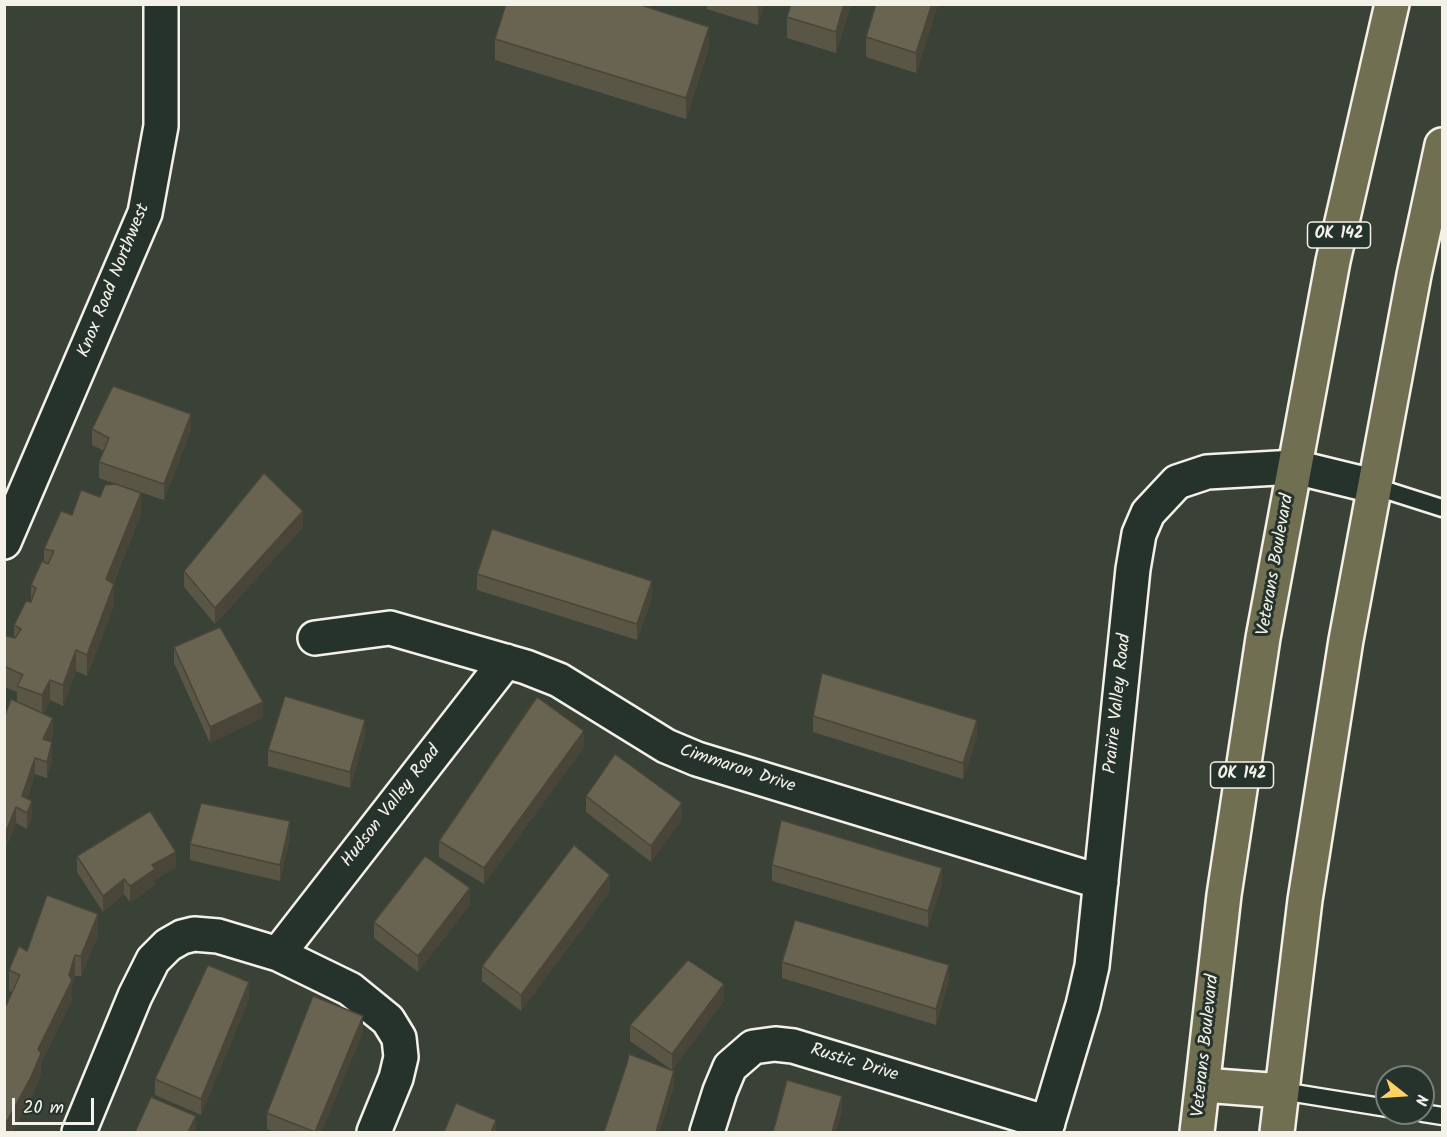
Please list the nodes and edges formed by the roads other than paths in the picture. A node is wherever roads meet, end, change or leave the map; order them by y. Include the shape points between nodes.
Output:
1 (161, 4) edge
2 (1392, 4) edge
3 (1443, 145) edge
4 (1295, 467) junction
5 (1373, 486) junction
6 (1443, 508) edge
7 (4, 542) edge
8 (315, 638) dead end
9 (506, 661) junction
10 (1101, 882) junction
11 (278, 954) junction
12 (1203, 1085) junction
13 (1282, 1091) junction
14 (1375, 1105) edge
15 (1047, 1128) edge
16 (79, 1132) edge
17 (374, 1132) edge
18 (707, 1132) edge
19 (1197, 1132) edge
20 (1277, 1132) edge

1 - 7 street, Knox Road Northwest via 161,126 145,213
2 - 4 main road, Veterans Boulevard / OK 142 via 1333,261
3 - 5 main road
4 - 5 street, Prairie Valley Road
4 - 10 street, Prairie Valley Road via 1207,472 1177,482 1148,513 1139,534 1133,569
4 - 12 main road, Veterans Boulevard / OK 142 via 1263,638 1224,895
5 - 6 lane
5 - 13 main road via 1305,900
8 - 9 street, Cimmaron Drive via 390,628
9 - 10 street, Cimmaron Drive via 559,680 666,746 697,759
9 - 11 street, Hudson Valley Road
10 - 15 street, Prairie Valley Road via 1092,966
11 - 16 street via 218,936 194,934 168,945 153,960 135,996
11 - 17 street via 350,989 388,1020 399,1038 401,1057 396,1078
12 - 13 main road
12 - 19 main road, Veterans Boulevard / OK 142
13 - 14 lane
13 - 20 main road
15 - 18 street, Rustic Drive via 793,1046 774,1044 753,1047 730,1067

